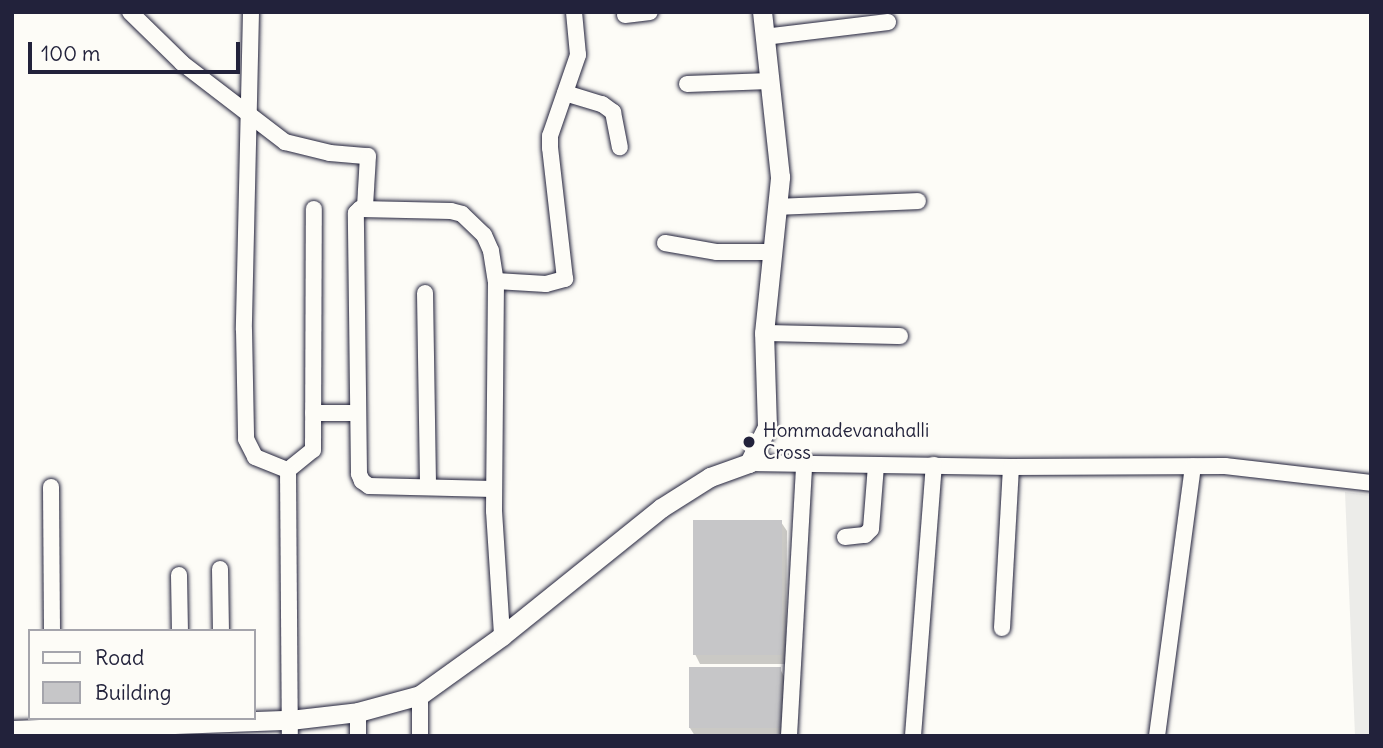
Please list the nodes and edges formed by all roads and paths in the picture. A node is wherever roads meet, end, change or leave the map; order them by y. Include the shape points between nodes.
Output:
1 (130, 12) edge
2 (251, 12) edge
3 (574, 12) edge
4 (650, 12) edge
5 (762, 12) edge
6 (625, 15) dead end
7 (888, 22) dead end
8 (764, 37) junction
9 (769, 81) junction
10 (687, 84) dead end
11 (565, 93) junction
12 (249, 117) junction
13 (620, 147) dead end
14 (918, 201) dead end
15 (365, 207) junction
16 (777, 207) junction
17 (314, 209) dead end
18 (665, 243) dead end
19 (772, 252) junction
20 (496, 281) junction
21 (425, 293) dead end
22 (764, 333) junction
23 (900, 336) dead end
24 (358, 413) junction
25 (313, 414) junction
26 (748, 463) junction
27 (804, 465) junction
28 (934, 465) junction
29 (876, 466) junction
30 (1193, 466) junction
31 (1011, 467) junction
32 (288, 470) junction
33 (1371, 483) edge
34 (51, 487) dead end
35 (428, 487) junction
36 (493, 489) junction
37 (845, 537) dead end
38 (220, 569) dead end
39 (179, 575) dead end
40 (1002, 628) dead end
41 (52, 629) edge
42 (180, 629) edge
43 (221, 629) edge
44 (502, 636) junction
45 (420, 695) junction
46 (358, 712) junction
47 (223, 720) edge
48 (182, 721) edge
49 (53, 724) edge
50 (290, 728) edge
51 (12, 730) edge
52 (132, 731) edge
53 (358, 736) edge
54 (420, 736) edge
55 (789, 736) edge
56 (914, 736) edge
57 (1157, 736) edge

1 - 12 street via 182,63
2 - 12 street
3 - 11 street via 578,55
4 - 6 street
5 - 8 main road
7 - 8 street
8 - 9 main road
9 - 10 street
9 - 16 main road via 780,177
11 - 13 street via 613,112
11 - 20 street via 550,148 565,279 547,284
12 - 15 street via 285,142 368,156
12 - 32 street via 246,439 254,457
14 - 16 street
15 - 20 street via 462,214 484,235
15 - 24 street via 356,213
16 - 19 main road
17 - 25 street
18 - 19 street via 717,252
19 - 22 main road
20 - 36 street
21 - 35 street
22 - 23 street
22 - 26 main road via 767,427
24 - 25 street
24 - 35 street via 362,481 369,486
25 - 32 street via 313,450
26 - 27 street
26 - 44 main road via 710,477 661,508
27 - 29 street
27 - 55 street
28 - 29 street
28 - 31 street
28 - 56 street
29 - 37 street via 871,529 865,535
30 - 31 street
30 - 33 street
30 - 57 street
31 - 40 street
32 - 50 street
34 - 41 street
35 - 36 street
36 - 44 street
38 - 43 street
39 - 42 street
44 - 45 main road
45 - 46 main road
45 - 54 street
46 - 50 main road
46 - 53 street
47 - 48 main road
47 - 50 main road
48 - 52 main road
49 - 51 main road
49 - 52 main road

